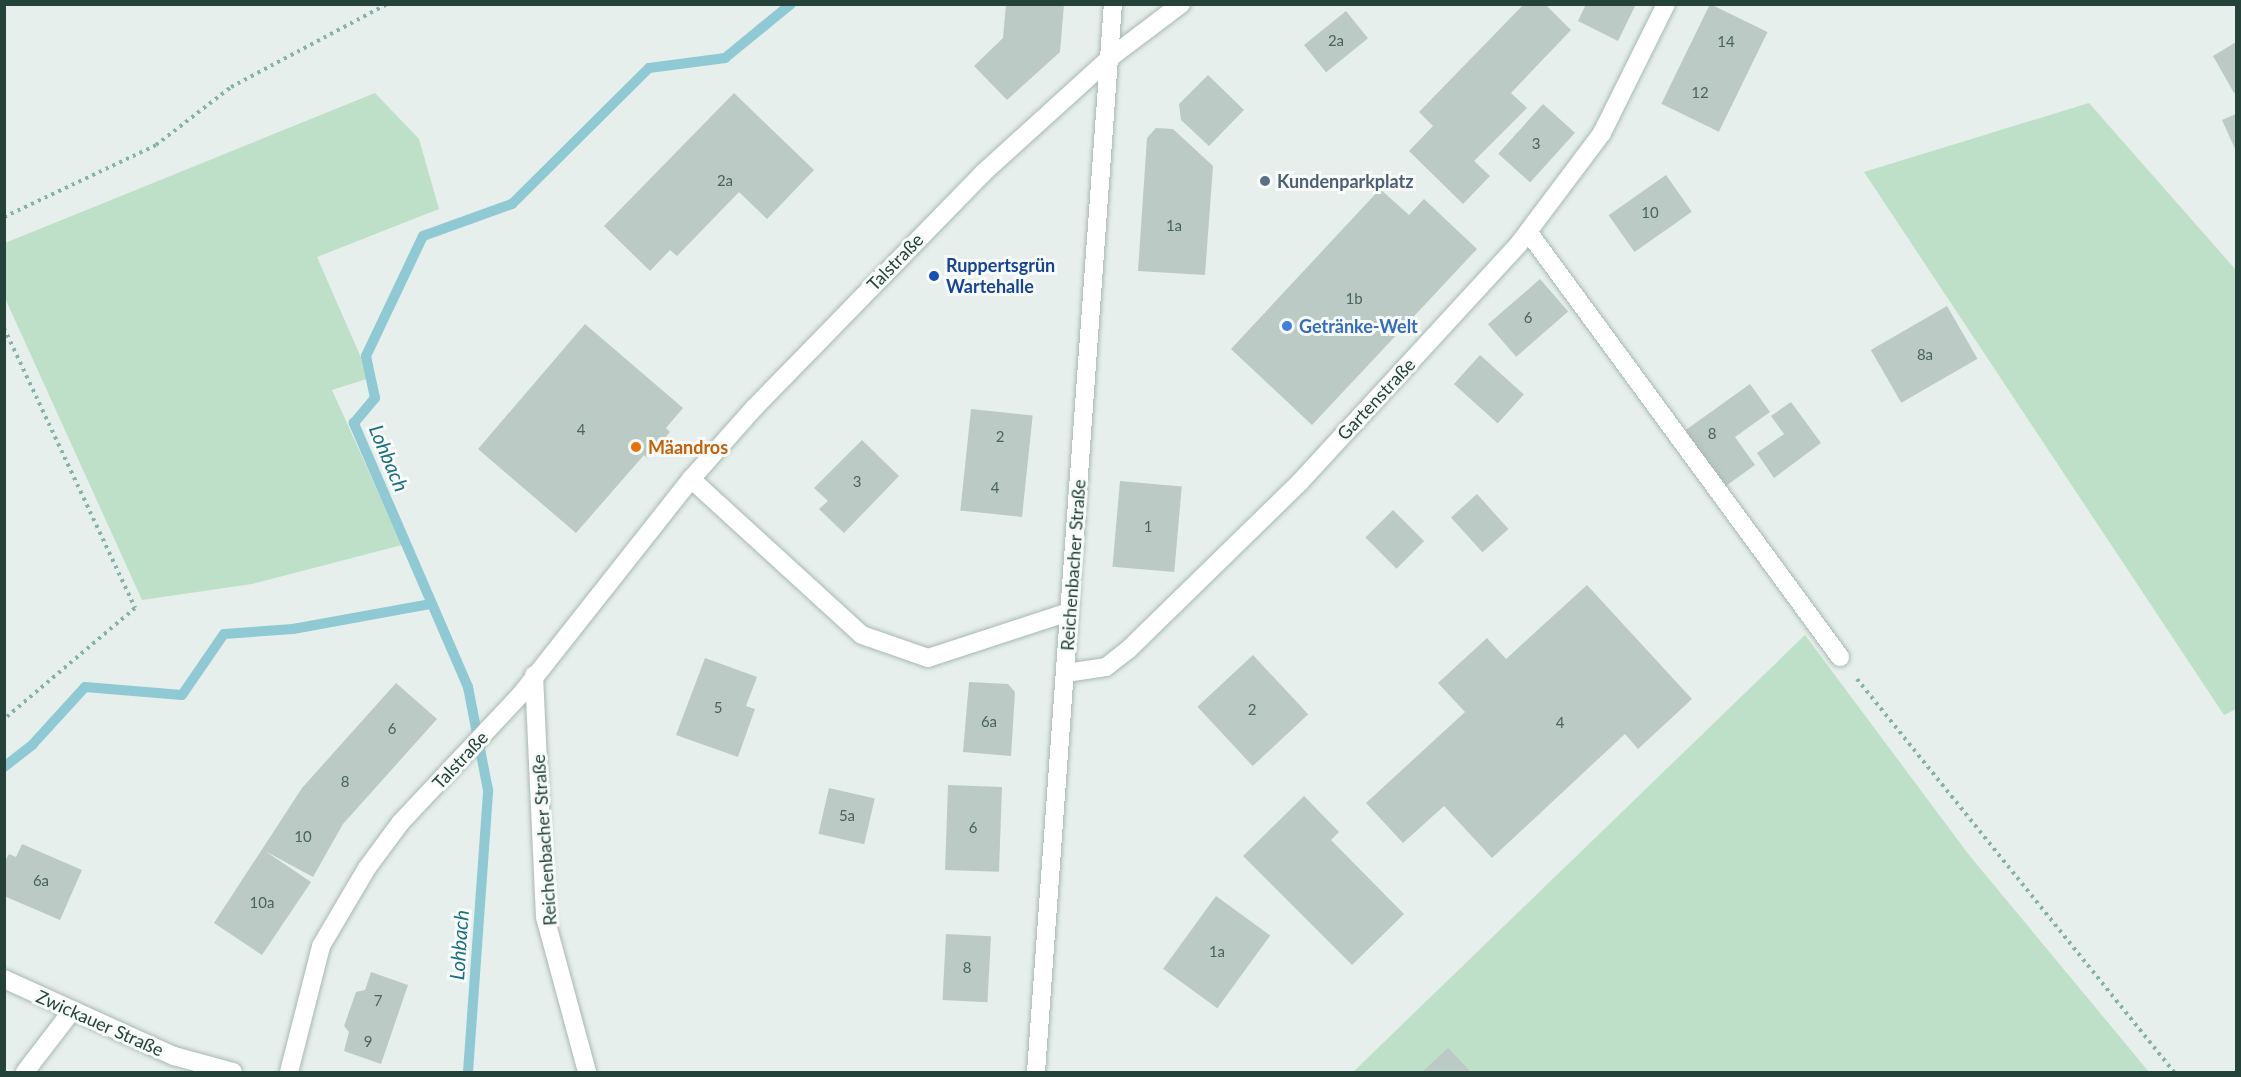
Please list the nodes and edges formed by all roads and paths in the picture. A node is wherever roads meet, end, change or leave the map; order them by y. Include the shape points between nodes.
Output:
1 (387, 4) edge
2 (1113, 4) edge
3 (1181, 4) edge
4 (1666, 4) edge
5 (1111, 57) junction
6 (4, 217) edge
7 (1529, 233) junction
8 (4, 328) edge
9 (691, 479) junction
10 (1069, 612) junction
11 (1840, 657) joint
12 (1066, 673) junction
13 (534, 675) junction
14 (4, 719) edge
15 (4, 979) edge
16 (71, 1012) junction
17 (25, 1072) edge
18 (233, 1072) edge
19 (289, 1072) edge
20 (587, 1072) edge
21 (1036, 1072) edge
22 (2174, 1072) edge

1 - 6 path via 231,87 156,145
2 - 5 street, Reichenbacher Straße
3 - 5 street, Talstraße
4 - 7 street, Gartenstraße via 1602,133
5 - 9 street, Talstraße via 983,173
5 - 10 street, Reichenbacher Straße
7 - 11 street
7 - 12 street, Gartenstraße via 1300,482 1129,649 1106,667
8 - 14 path via 135,608
9 - 10 street via 862,635 928,658
9 - 13 street, Talstraße
10 - 12 street, Reichenbacher Straße
11 - 22 path
12 - 21 street, Reichenbacher Straße
13 - 19 street, Talstraße via 374,859 321,946
13 - 20 street, Reichenbacher Straße via 545,917
15 - 16 street, Zwickauer Straße
16 - 17 street
16 - 18 street, Zwickauer Straße via 174,1056

